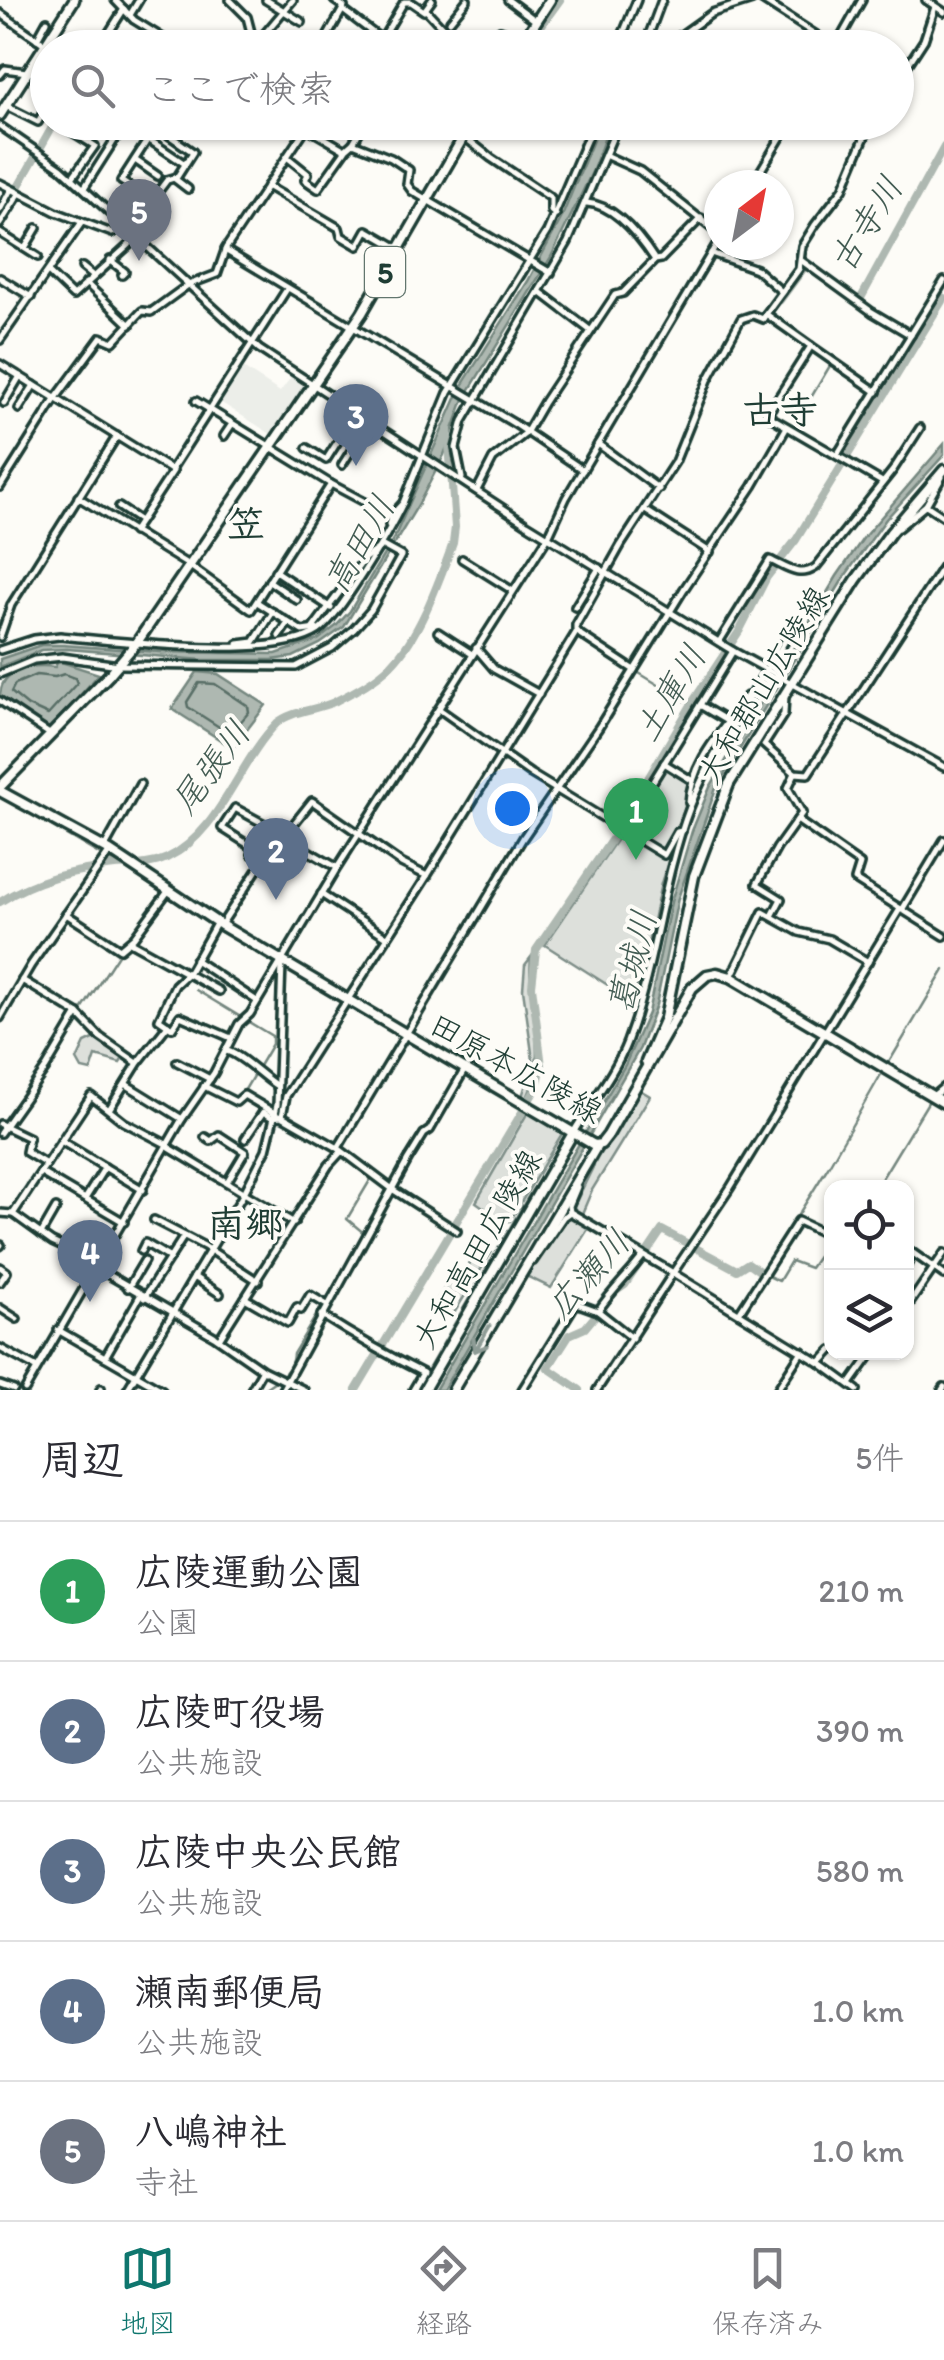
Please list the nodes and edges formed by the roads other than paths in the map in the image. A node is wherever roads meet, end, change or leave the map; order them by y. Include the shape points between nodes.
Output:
1 (60, 0) edge
2 (115, 0) edge
3 (138, 0) edge
4 (266, 0) edge
5 (293, 0) edge
6 (334, 0) edge
7 (395, 0) edge
8 (432, 0) edge
9 (468, 0) edge
10 (508, 0) edge
11 (550, 0) edge
12 (636, 0) edge
13 (662, 0) edge
14 (752, 0) edge
15 (762, 0) edge
16 (862, 0) edge
17 (926, 0) edge
18 (234, 1) edge
19 (72, 4) edge
20 (402, 4) junction
21 (935, 7) junction
22 (124, 9) junction
23 (284, 10) junction
24 (342, 10) junction
25 (426, 10) junction
26 (944, 12) edge
27 (0, 13) edge
28 (129, 15) junction
29 (450, 21) dead end
30 (536, 21) junction
31 (47, 22) dead end
32 (302, 22) dead end
33 (42, 30) edge
34 (56, 30) edge
35 (111, 30) edge
36 (152, 30) edge
37 (251, 30) edge
38 (268, 30) edge
39 (331, 30) edge
40 (370, 30) edge
41 (387, 30) edge
42 (445, 30) edge
43 (530, 30) edge
44 (625, 30) edge
45 (651, 30) edge
46 (688, 30) edge
47 (809, 30) edge
48 (845, 30) edge
49 (30, 34) edge
50 (914, 55) edge
51 (29, 73) joint
52 (0, 75) edge
53 (2, 110) edge
54 (30, 119) edge
55 (0, 126) edge
56 (86, 140) edge
57 (115, 140) edge
58 (176, 140) edge
59 (298, 140) edge
60 (327, 140) edge
61 (354, 140) edge
62 (461, 140) edge
63 (467, 140) edge
64 (587, 140) edge
65 (612, 140) edge
66 (779, 140) edge
67 (863, 140) edge
68 (89, 142) joint
69 (352, 143) junction
70 (345, 150) junction
71 (606, 156) junction
72 (287, 157) junction
73 (135, 160) junction
74 (185, 164) junction
75 (761, 170) edge
76 (158, 176) dead end
77 (72, 178) junction
78 (174, 179) junction
79 (0, 183) edge
80 (267, 186) junction
81 (84, 188) junction
82 (188, 189) dead end
83 (15, 192) junction
84 (565, 195) junction
85 (426, 199) junction
86 (553, 200) junction
87 (150, 202) junction
88 (586, 203) junction
89 (0, 210) edge
90 (556, 215) junction
91 (701, 218) junction
92 (704, 221) edge
93 (82, 222) junction
94 (0, 224) edge
95 (128, 227) junction
96 (37, 228) dead end
97 (0, 233) edge
98 (136, 235) junction
99 (24, 248) junction
100 (398, 248) junction
101 (225, 250) junction
102 (38, 257) dead end
103 (110, 260) junction
104 (655, 260) junction
105 (707, 260) edge
106 (731, 260) edge
107 (531, 261) junction
108 (802, 262) junction
109 (82, 267) dead end
110 (550, 272) junction
111 (49, 273) junction
112 (122, 275) dead end
113 (93, 276) junction
114 (0, 278) edge
115 (944, 281) edge
116 (86, 282) junction
117 (188, 285) junction
118 (288, 289) junction
119 (540, 292) junction
120 (782, 292) junction
121 (31, 298) junction
122 (766, 314) junction
123 (130, 326) junction
124 (352, 327) junction
125 (591, 331) junction
126 (912, 336) junction
127 (0, 340) edge
128 (252, 344) junction
129 (811, 346) junction
130 (0, 364) edge
131 (20, 376) junction
132 (314, 384) junction
133 (34, 385) junction
134 (453, 388) junction
135 (877, 392) junction
136 (56, 398) junction
137 (473, 400) junction
138 (196, 402) dead end
139 (4, 403) dead end
140 (19, 409) dead end
141 (210, 410) junction
142 (358, 412) junction
143 (371, 420) junction
144 (232, 424) junction
145 (787, 427) junction
146 (920, 428) dead end
147 (526, 434) junction
148 (117, 436) junction
149 (224, 436) dead end
150 (598, 444) junction
151 (272, 447) junction
152 (307, 448) dead end
153 (424, 456) junction
154 (839, 456) junction
155 (342, 465) dead end
156 (171, 470) junction
157 (583, 470) junction
158 (944, 472) edge
159 (460, 479) junction
160 (882, 482) junction
161 (331, 484) junction
162 (0, 487) edge
163 (659, 489) junction
164 (477, 490) junction
165 (78, 498) junction
166 (403, 503) junction
167 (926, 505) junction
168 (119, 507) dead end
169 (645, 510) junction
170 (391, 516) junction
171 (944, 517) edge
172 (140, 521) junction
173 (133, 532) junction
174 (891, 532) junction
175 (388, 533) junction
176 (548, 537) junction
177 (381, 546) junction
178 (711, 552) junction
179 (462, 559) dead end
180 (944, 565) edge
181 (190, 566) junction
182 (599, 568) junction
183 (275, 571) junction
184 (608, 573) junction
185 (269, 581) junction
186 (513, 591) junction
187 (298, 600) dead end
188 (257, 602) junction
189 (575, 607) dead end
190 (331, 608) junction
191 (0, 611) edge
192 (670, 611) junction
193 (272, 612) junction
194 (7, 615) junction
195 (288, 622) junction
196 (327, 624) junction
197 (313, 628) junction
198 (438, 632) dead end
199 (575, 634) junction
200 (279, 636) dead end
201 (0, 637) edge
202 (785, 641) dead end
203 (137, 642) junction
204 (720, 642) junction
205 (237, 646) junction
206 (0, 650) edge
207 (474, 651) junction
208 (733, 651) junction
209 (120, 664) junction
210 (633, 671) junction
211 (767, 671) junction
212 (0, 674) edge
213 (792, 684) junction
214 (540, 694) junction
215 (785, 695) junction
216 (752, 696) junction
217 (0, 701) edge
218 (700, 705) junction
219 (438, 709) junction
220 (846, 712) junction
221 (726, 722) junction
222 (51, 735) junction
223 (502, 754) junction
224 (664, 763) junction
225 (944, 768) edge
226 (795, 773) junction
227 (694, 781) junction
228 (140, 784) dead end
229 (0, 789) edge
230 (558, 790) junction
231 (691, 806) junction
232 (797, 820) junction
233 (270, 826) junction
234 (623, 830) junction
235 (682, 830) junction
236 (360, 833) junction
237 (283, 835) junction
238 (944, 840) edge
239 (300, 846) junction
240 (106, 855) junction
241 (290, 862) dead end
242 (337, 868) junction
243 (425, 875) junction
244 (169, 890) junction
245 (321, 894) junction
246 (901, 909) junction
247 (66, 914) junction
248 (772, 916) junction
249 (219, 924) junction
250 (385, 936) junction
251 (944, 936) edge
252 (130, 942) junction
253 (195, 960) junction
254 (282, 961) junction
255 (868, 962) junction
256 (188, 972) junction
257 (731, 977) junction
258 (22, 980) junction
259 (219, 992) dead end
260 (346, 999) junction
261 (257, 1001) junction
262 (80, 1016) junction
263 (0, 1018) edge
264 (168, 1025) junction
265 (825, 1030) junction
266 (407, 1036) junction
267 (231, 1038) junction
268 (226, 1051) junction
269 (136, 1062) dead end
270 (177, 1062) dead end
271 (645, 1066) junction
272 (465, 1070) junction
273 (210, 1080) junction
274 (127, 1084) junction
275 (204, 1086) junction
276 (278, 1087) junction
277 (944, 1087) edge
278 (933, 1096) junction
279 (944, 1103) edge
280 (110, 1108) junction
281 (275, 1113) junction
282 (182, 1119) junction
283 (4, 1125) edge
284 (0, 1133) edge
285 (574, 1134) junction
286 (204, 1137) dead end
287 (246, 1140) dead end
288 (61, 1141) junction
289 (167, 1146) junction
290 (596, 1146) junction
291 (339, 1151) junction
292 (46, 1164) junction
293 (586, 1166) junction
294 (105, 1167) junction
295 (41, 1173) junction
296 (227, 1182) junction
297 (392, 1189) junction
298 (142, 1190) junction
299 (244, 1194) junction
300 (85, 1199) junction
301 (56, 1208) dead end
302 (570, 1212) junction
303 (0, 1213) edge
304 (12, 1214) junction
305 (154, 1220) dead end
306 (124, 1222) junction
307 (294, 1223) junction
308 (457, 1231) dead end
309 (824, 1233) edge
310 (41, 1234) junction
311 (184, 1236) junction
312 (210, 1250) junction
313 (141, 1251) dead end
314 (944, 1254) edge
315 (914, 1255) edge
316 (643, 1256) junction
317 (170, 1258) junction
318 (144, 1261) dead end
319 (97, 1265) junction
320 (0, 1267) edge
321 (936, 1268) junction
322 (673, 1273) junction
323 (944, 1275) edge
324 (194, 1277) junction
325 (258, 1281) junction
326 (0, 1282) edge
327 (514, 1285) junction
328 (128, 1288) junction
329 (220, 1294) dead end
330 (142, 1297) junction
331 (245, 1298) junction
332 (914, 1298) edge
333 (324, 1304) junction
334 (0, 1308) edge
335 (598, 1311) junction
336 (173, 1313) junction
337 (739, 1313) junction
338 (321, 1315) junction
339 (17, 1320) dead end
340 (58, 1330) junction
341 (632, 1338) junction
342 (219, 1339) junction
343 (0, 1348) edge
344 (802, 1352) junction
345 (105, 1357) junction
346 (824, 1359) edge
347 (868, 1360) edge
348 (820, 1363) junction
349 (116, 1364) junction
350 (38, 1368) junction
351 (263, 1370) junction
352 (111, 1372) dead end
353 (136, 1375) junction
354 (282, 1380) junction
355 (0, 1385) edge
356 (852, 1388) edge
357 (424, 1389) edge
358 (14, 1390) edge
359 (25, 1390) edge
360 (127, 1390) edge
361 (162, 1390) edge
362 (251, 1390) edge
363 (282, 1390) edge
364 (304, 1390) edge
365 (413, 1390) edge
366 (453, 1390) edge
367 (522, 1390) edge
368 (597, 1390) edge
369 (776, 1390) edge

1 - 19 street
2 - 22 street
3 - 28 street
4 - 23 street
5 - 23 street
6 - 24 street
7 - 20 street
8 - 25 street
9 - 29 street
10 - 30 street
11 - 30 main road
12 - 44 street
13 - 45 street
14 - 46 street via 712,13
15 - 47 street
16 - 48 street
17 - 21 street
18 - 37 street
19 - 34 main road
20 - 25 street
20 - 41 street
21 - 26 street
21 - 50 street
22 - 28 street
22 - 35 street
23 - 32 street
23 - 38 street
24 - 39 street
24 - 40 street
25 - 42 street
27 - 49 street
28 - 36 street
30 - 43 main road
31 - 33 street
51 - 52 street via 5,69
51 - 53 main road
53 - 54 street
55 - 77 street
56 - 68 street
57 - 81 street
58 - 74 street via 194,152
59 - 72 street
60 - 70 street
61 - 69 street
62 - 85 main road, 5
63 - 86 street
64 - 84 street
65 - 71 street
66 - 75 street
67 - 108 street via 843,189 802,246
68 - 77 street via 95,146
69 - 70 street
69 - 85 street via 407,168 408,186
70 - 72 street via 318,189
71 - 88 street
71 - 91 street via 640,171
72 - 80 street
73 - 74 street via 148,140
73 - 76 street
73 - 87 street via 121,181
74 - 78 street
77 - 81 street
78 - 82 street
78 - 87 street
79 - 83 street
80 - 100 street via 358,246 367,230
80 - 101 street
81 - 95 street
83 - 89 street
83 - 93 street
83 - 94 street
84 - 86 street
84 - 90 street
85 - 100 main road, 5
85 - 107 street
86 - 90 street via 550,211
87 - 95 street
88 - 104 street via 602,204
88 - 110 street
90 - 107 street
91 - 92 street
91 - 104 street
93 - 95 street via 112,232
93 - 111 street
95 - 98 street
96 - 99 street
97 - 99 street
98 - 103 street
98 - 117 street
99 - 102 street
100 - 124 main road, 5
101 - 117 street via 214,276
101 - 118 street
103 - 112 street
103 - 113 street
104 - 125 street via 615,295
105 - 150 street
106 - 120 street via 756,269
107 - 110 street
107 - 134 street
108 - 120 street
108 - 126 street
109 - 113 street
110 - 119 street
111 - 116 street via 73,296
111 - 121 street
113 - 116 street
114 - 121 street
115 - 126 street
116 - 123 street
117 - 123 street
117 - 128 street
118 - 124 street
118 - 128 street
119 - 125 street
119 - 137 street
120 - 122 street
121 - 127 street
122 - 129 street
122 - 163 street via 742,319
123 - 136 street via 113,342 101,337
124 - 132 main road, 5
124 - 134 street
125 - 147 street
126 - 135 street
128 - 132 street
128 - 141 street
129 - 135 street
129 - 145 street via 767,415
130 - 131 street
131 - 133 street
131 - 139 street
132 - 142 street
132 - 151 main road, 5
133 - 136 street
133 - 140 street
134 - 137 street
134 - 153 street
135 - 154 street
136 - 148 street
136 - 162 street
137 - 147 street
137 - 159 street via 456,438
138 - 141 street
141 - 144 street
141 - 156 street
142 - 143 street
142 - 152 street via 326,460
143 - 153 street
143 - 155 street
144 - 149 street
144 - 151 street
145 - 154 street
145 - 178 street
146 - 160 street
147 - 157 street
147 - 164 street via 493,458
148 - 156 street
148 - 165 street
150 - 157 street
150 - 163 street
151 - 161 street
151 - 181 main road, 5
153 - 159 street
153 - 166 street
154 - 160 street
156 - 172 street
157 - 176 street
158 - 167 street
158 - 174 main road, 大和郡山広陵線
159 - 164 street
160 - 204 street via 808,573 770,560
161 - 170 street
161 - 183 street
163 - 169 street
164 - 176 street
165 - 173 street
165 - 194 street
166 - 170 street
166 - 175 street
167 - 171 street
167 - 174 street
168 - 172 street
169 - 178 street
169 - 184 street
170 - 175 street
172 - 173 street
173 - 181 street
174 - 213 main road, 大和郡山広陵線
175 - 177 street
176 - 182 street
176 - 186 street
177 - 190 street
177 - 196 street
177 - 209 street via 401,556 385,587 354,629 296,667
178 - 192 street
179 - 186 street
180 - 220 street
181 - 188 street via 251,610
181 - 203 main road, 5
182 - 184 street
182 - 189 street
183 - 185 street
183 - 190 street
184 - 192 street
184 - 199 street
185 - 187 street
185 - 188 street
186 - 207 street
188 - 193 street
190 - 197 street
191 - 194 street
192 - 204 street
192 - 210 street
193 - 195 street
193 - 205 street via 254,642
194 - 201 street
195 - 197 street via 302,631
195 - 200 street
196 - 197 street
196 - 205 street via 288,644
198 - 207 street
199 - 210 street
199 - 214 street
202 - 211 street
203 - 205 street
203 - 206 street via 48,637
203 - 209 main road, 5
204 - 208 street
207 - 214 street
207 - 219 street
208 - 211 street
208 - 218 street
209 - 212 street via 46,658
209 - 222 main road, 5
210 - 230 street
211 - 213 street
211 - 216 street
213 - 215 main road, 大和郡山広陵線
213 - 220 street
214 - 223 street
215 - 226 street via 784,714 764,745
215 - 271 main road, 大和郡山広陵線 via 717,812 688,899 665,1018
216 - 221 street
216 - 231 street
217 - 222 street
218 - 221 street
218 - 224 street
219 - 223 street
219 - 236 street
220 - 225 street
220 - 226 street via 808,774
221 - 227 street
222 - 229 main road, 5
223 - 230 street
223 - 243 street
224 - 227 street
224 - 234 street
226 - 232 street via 788,788 802,810
227 - 231 street
228 - 240 street
229 - 240 main road, 田原本広陵線
230 - 234 street
230 - 266 street
231 - 235 street
232 - 246 street via 860,864 855,880
232 - 248 street via 757,884 781,900
233 - 233 street via 253,851 222,828 235,808
233 - 237 street
234 - 235 street via 664,855
235 - 285 street via 626,1046
236 - 237 street via 312,801
236 - 242 street
236 - 243 street
237 - 239 street
237 - 249 street
238 - 246 street
239 - 241 street
239 - 242 street
240 - 244 main road, 田原本広陵線
240 - 247 street
242 - 245 street
243 - 250 street
244 - 249 main road, 田原本広陵線
244 - 252 street
245 - 250 street
245 - 254 street
246 - 251 street
246 - 255 street
247 - 252 street via 120,949
247 - 258 street
248 - 255 street
248 - 257 street via 763,912
249 - 253 street
249 - 254 main road, 田原本広陵線
250 - 260 street
252 - 256 street
253 - 256 street
253 - 261 street
254 - 260 main road, 田原本広陵線
254 - 261 street
254 - 276 street
255 - 265 street
256 - 259 street
256 - 264 street via 166,1000 159,1019
257 - 265 main road
257 - 271 main road, 田原本広陵線 via 717,973 699,980
258 - 262 street
258 - 263 street
260 - 266 main road, 田原本広陵線
260 - 281 street
261 - 267 street
262 - 269 street
262 - 283 street
264 - 267 street via 180,1016
264 - 274 street
265 - 278 main road
265 - 322 street
266 - 272 main road, 田原本広陵線
266 - 291 street
267 - 268 street
268 - 273 street
268 - 276 street
270 - 273 street
271 - 290 main road, 田原本広陵線
272 - 285 main road, 田原本広陵線
272 - 297 street
273 - 275 street
274 - 280 street
274 - 282 street
275 - 281 street via 236,1102 243,1095
275 - 282 street
276 - 281 street
277 - 278 street
278 - 279 main road
280 - 288 street via 91,1096
280 - 289 street
281 - 287 street via 263,1112
281 - 291 street
281 - 299 street
282 - 289 street
283 - 284 street
283 - 292 street via 29,1138 26,1152
285 - 290 main road, 田原本広陵線
285 - 357 main road, 大和高田広陵線
286 - 296 street via 212,1141 219,1135 245,1152
288 - 292 street
288 - 294 street
289 - 296 street
289 - 298 street
290 - 293 main road, 大和高田広陵線
291 - 297 street
291 - 307 street
292 - 295 street
293 - 302 street
293 - 327 main road, 大和高田広陵線
294 - 298 street
294 - 300 street
295 - 300 street
295 - 304 street
296 - 299 street
297 - 308 street
297 - 333 street
298 - 306 street
299 - 307 street
299 - 312 street
300 - 306 street
301 - 310 street
302 - 316 street
302 - 327 street
303 - 304 street
304 - 310 street
305 - 311 street
306 - 319 street
307 - 325 street
309 - 337 street via 798,1221
310 - 319 street
311 - 312 street
311 - 317 street
312 - 324 street
312 - 325 street
313 - 317 street via 146,1243
314 - 321 street
315 - 321 street
316 - 322 street
316 - 335 street
317 - 330 street
318 - 328 street
319 - 328 street
319 - 340 street
320 - 326 street via 7,1272
321 - 323 street
321 - 332 street
322 - 337 street
322 - 341 street
324 - 329 street
324 - 336 street
325 - 331 street
327 -> 366 main road, 大和高田広陵線
328 - 330 street
330 - 336 street
330 - 345 street
331 - 333 street via 288,1322 310,1295
331 - 342 street
333 - 338 street
334 - 339 street
335 - 341 street
335 - 367 street via 576,1303
336 - 342 street
336 - 353 street
337 - 344 street
338 - 354 street
338 - 365 street via 422,1373
340 - 345 street
340 - 350 street
341 - 368 street
342 - 351 street
343 - 350 street
344 - 348 street
344 - 369 street
345 - 349 street
346 - 348 street
347 - 356 street
348 - 356 street
349 - 352 street
349 - 353 street
350 - 359 street
351 - 354 street
351 - 362 street
353 - 360 street
353 - 361 street
354 - 363 street
354 - 364 street
355 - 358 street

